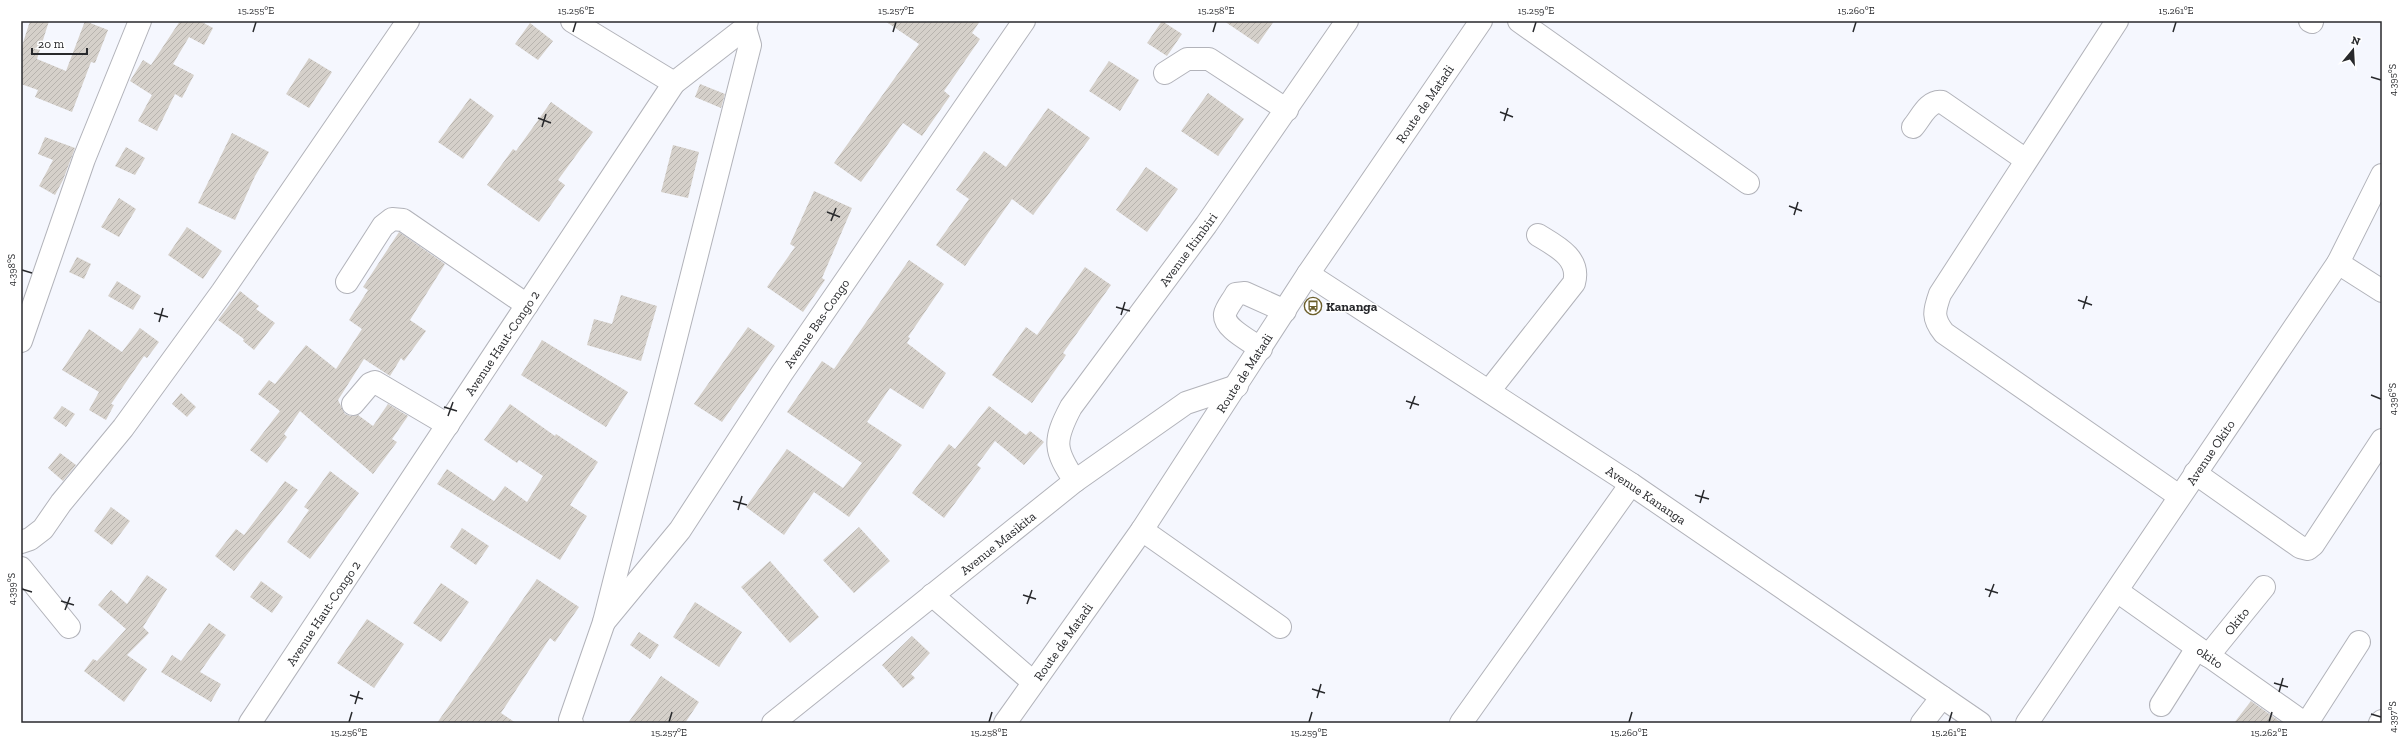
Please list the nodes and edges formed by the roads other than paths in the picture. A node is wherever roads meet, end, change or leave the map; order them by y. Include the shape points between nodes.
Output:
1 (140, 21) edge
2 (408, 21) edge
3 (572, 21) edge
4 (1024, 21) edge
5 (1347, 21) edge
6 (1481, 21) edge
7 (1519, 21) edge
8 (2117, 21) edge
9 (746, 24) edge
10 (1165, 73) dead end
11 (674, 83) junction
12 (1287, 110) junction
13 (1913, 127) dead end
14 (2026, 160) junction
15 (2382, 175) edge
16 (1748, 183) dead end
17 (1538, 234) dead end
18 (2338, 264) junction
19 (1308, 274) junction
20 (347, 282) dead end
21 (2382, 291) edge
22 (527, 305) junction
23 (1285, 310) junction
24 (21, 341) edge
25 (1260, 348) junction
26 (1236, 386) junction
27 (1489, 391) junction
28 (353, 404) dead end
29 (448, 425) junction
30 (2382, 440) edge
31 (2195, 473) junction
32 (1075, 481) junction
33 (1631, 484) junction
34 (2179, 496) junction
35 (1142, 530) junction
36 (21, 542) edge
37 (21, 568) edge
38 (2264, 587) dead end
39 (2117, 591) junction
40 (932, 595) junction
41 (604, 622) junction
42 (69, 627) dead end
43 (1280, 627) dead end
44 (2359, 642) dead end
45 (2203, 652) junction
46 (1033, 682) junction
47 (1942, 697) junction
48 (2161, 705) dead end
49 (2382, 720) edge
50 (567, 722) edge
51 (250, 723) edge
52 (773, 723) edge
53 (1006, 723) edge
54 (1461, 723) edge
55 (1922, 723) edge
56 (1980, 723) edge
57 (2027, 723) edge
58 (2304, 723) edge
59 (2307, 723) edge
60 (2380, 723) edge

1 - 24 street via 84,159
2 - 36 street via 222,292 123,428 60,503 43,529
3 - 11 street
4 - 41 street, Avenue Bas-Congo via 782,373 680,530
5 - 12 street, Avenue Itimbiri
6 - 19 street, Route de Matadi
7 - 16 street
8 - 14 street
9 - 11 street, Avenue Haut-Congo 2
9 - 41 street via 750,45
10 - 12 street via 1187,59 1209,59
11 - 22 street, Avenue Haut-Congo 2
12 - 32 street, Avenue Itimbiri via 1206,225 1071,407 1062,424 1058,442 1060,459
13 - 14 street via 1931,104 1936,101 1942,102
14 - 34 street via 1940,294 1935,307 1935,322 1944,333
15 - 18 street, Avenue Okito
17 - 27 street via 1572,260 1577,272 1574,283
18 - 21 street
18 - 31 street, Avenue Okito
19 - 23 street, Route de Matadi
19 - 27 street, Avenue Kananga
20 - 22 street via 383,226 392,219 403,220
22 - 29 street, Avenue Haut-Congo 2
23 - 25 street, Route de Matadi
23 - 25 street via 1245,293 1236,294 1225,313 1226,320 1229,326
25 - 26 street, Route de Matadi
26 - 32 street, Avenue Masikita via 1186,403
26 - 35 street, Route de Matadi
27 - 33 street, Avenue Kananga
28 - 29 street via 370,384 375,382
29 - 51 street, Avenue Haut-Congo 2
30 - 31 street via 2308,549 2300,547
31 - 34 street, Avenue Okito
32 - 40 street, Avenue Masikita
33 - 47 street, Avenue Kananga
33 - 54 street
34 - 39 street, Avenue Okito
35 - 43 street
35 - 46 street, Route de Matadi
37 - 42 street
38 - 45 street, Okito
39 - 45 street, okito
39 - 57 street, Avenue Okito
40 - 46 street
40 - 52 street, Avenue Masikita
41 - 50 street
44 - 59 street
45 - 48 street
45 - 58 street, okito
46 - 53 street, Route de Matadi
47 - 55 street
47 - 56 street, Avenue Kananga
49 - 60 street

